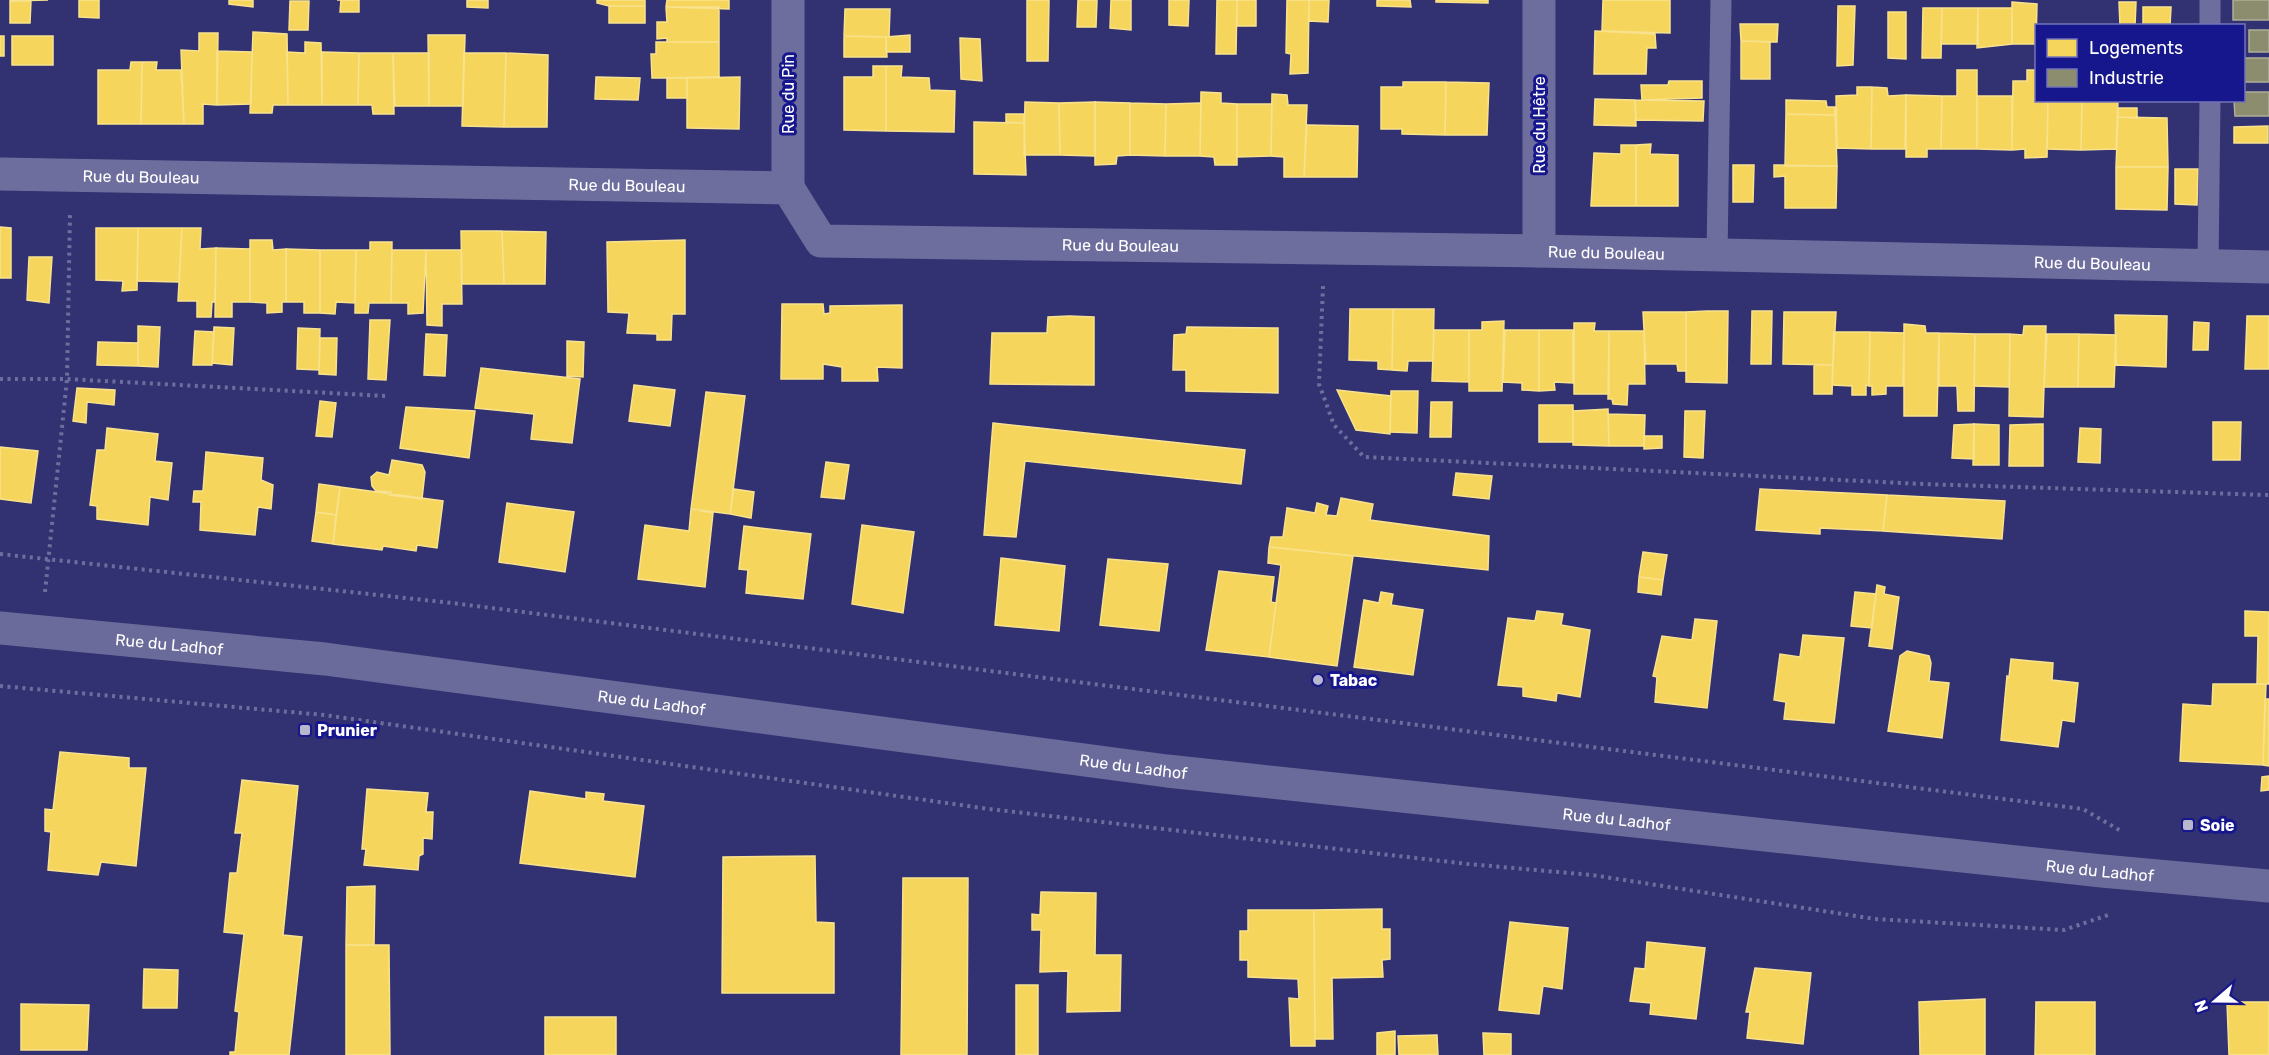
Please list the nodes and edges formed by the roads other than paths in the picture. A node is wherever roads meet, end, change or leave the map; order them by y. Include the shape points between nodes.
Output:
1 (788, 0) edge
2 (1539, 0) edge
3 (1721, 0) edge
4 (2210, 0) edge
5 (2210, 24) edge
6 (2210, 102) edge
7 (0, 174) edge
8 (788, 188) junction
9 (1539, 251) junction
10 (1718, 255) junction
11 (2208, 266) junction
12 (2269, 267) edge
13 (0, 628) edge
14 (2269, 886) edge

1 - 8 street, Rue du Pin
2 - 9 street, Rue du Hêtre
3 - 10 lane
4 - 5 lane
6 - 11 lane
7 - 8 street, Rue du Bouleau
8 - 9 street, Rue du Bouleau via 821,241
9 - 10 street, Rue du Bouleau
10 - 11 street, Rue du Bouleau
11 - 12 street, Rue du Bouleau
13 - 14 main road, Rue du Ladhof via 325,659 1167,771

